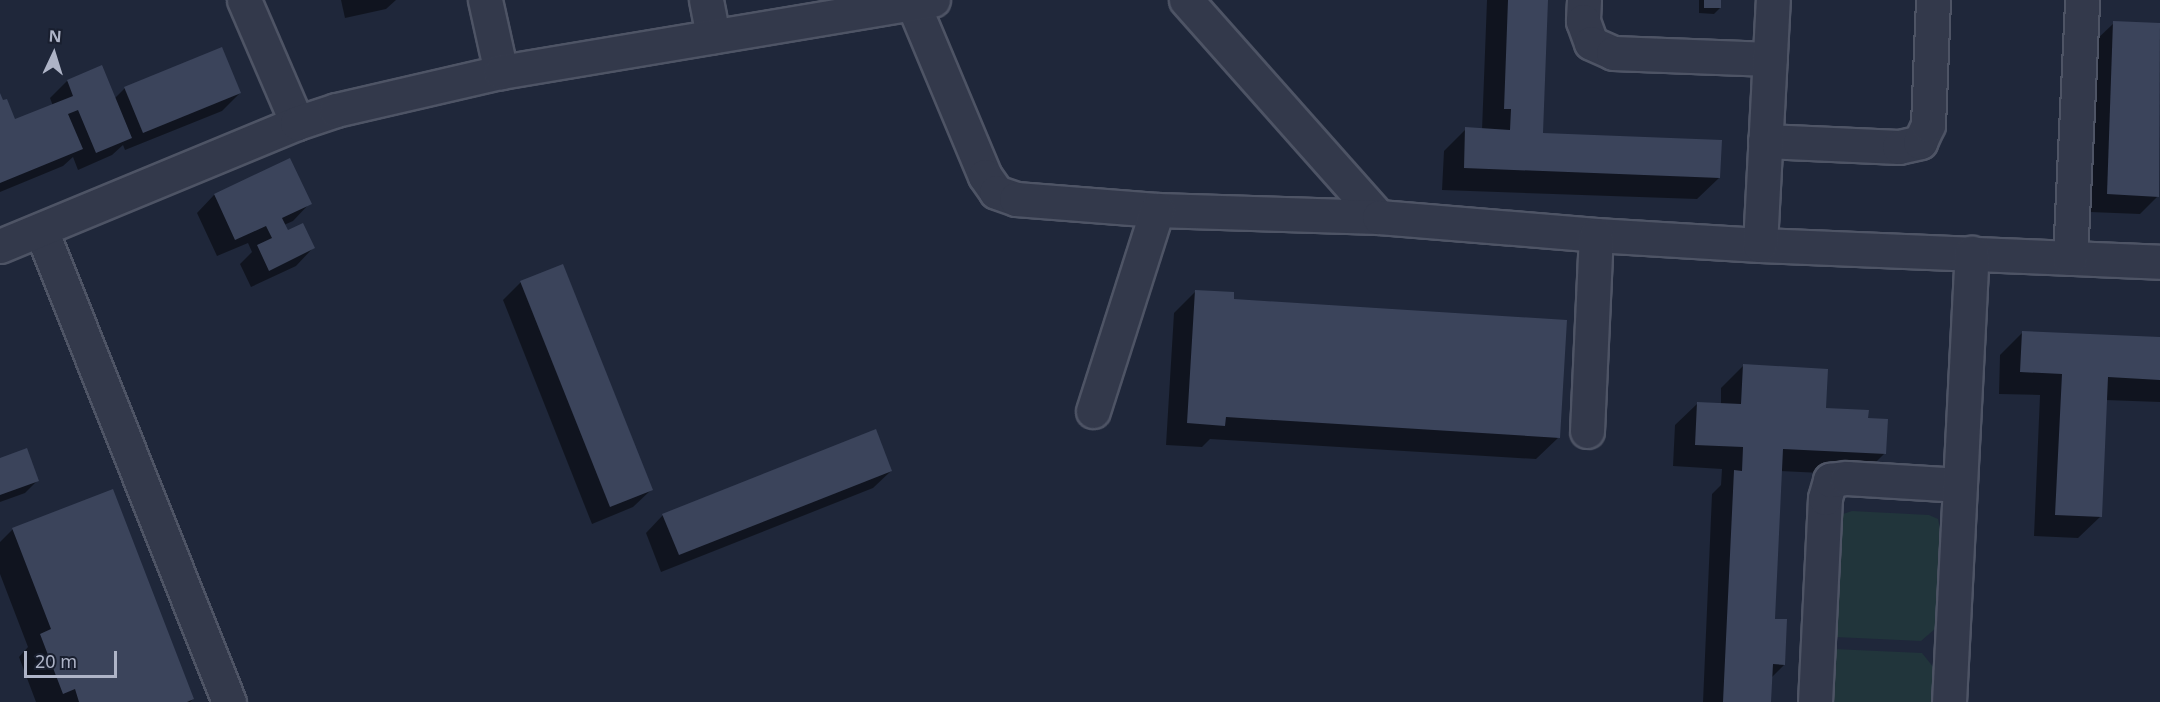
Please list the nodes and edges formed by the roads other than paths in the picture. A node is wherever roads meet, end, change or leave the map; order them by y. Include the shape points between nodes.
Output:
1 (244, 0) edge
2 (485, 0) edge
3 (706, 0) edge
4 (1186, 0) edge
5 (1584, 0) edge
6 (1773, 0) edge
7 (1933, 0) edge
8 (2082, 0) edge
9 (923, 2) edge
10 (713, 36) junction
11 (1770, 59) junction
12 (501, 72) junction
13 (297, 123) junction
14 (1766, 141) junction
15 (1157, 210) junction
16 (1379, 217) junction
17 (41, 230) junction
18 (1596, 235) junction
19 (1760, 245) junction
20 (0, 246) edge
21 (1972, 253) junction
22 (2070, 258) junction
23 (2160, 262) edge
24 (1093, 411) dead end
25 (1587, 431) dead end
26 (1960, 485) junction
27 (229, 702) edge
28 (1815, 702) edge
29 (1949, 702) edge

1 - 13 lane
2 - 12 lane
3 - 10 lane
4 - 16 lane
5 - 11 lane via 1583,21 1591,43 1613,52
6 - 11 lane
7 - 14 lane via 1928,125 1920,142 1899,147
8 - 22 lane
9 - 10 lane
9 - 15 lane via 985,176 996,192 1016,199
10 - 12 lane
11 - 14 lane
12 - 13 lane via 378,99
13 - 17 lane
14 - 19 lane
15 - 16 lane
15 - 24 lane
16 - 18 lane
17 - 20 lane
17 - 27 lane
18 - 19 lane
18 - 25 lane
19 - 21 lane
21 - 22 lane
21 - 26 lane
22 - 23 lane
26 - 28 lane via 1830,480 1825,498
26 - 29 lane

